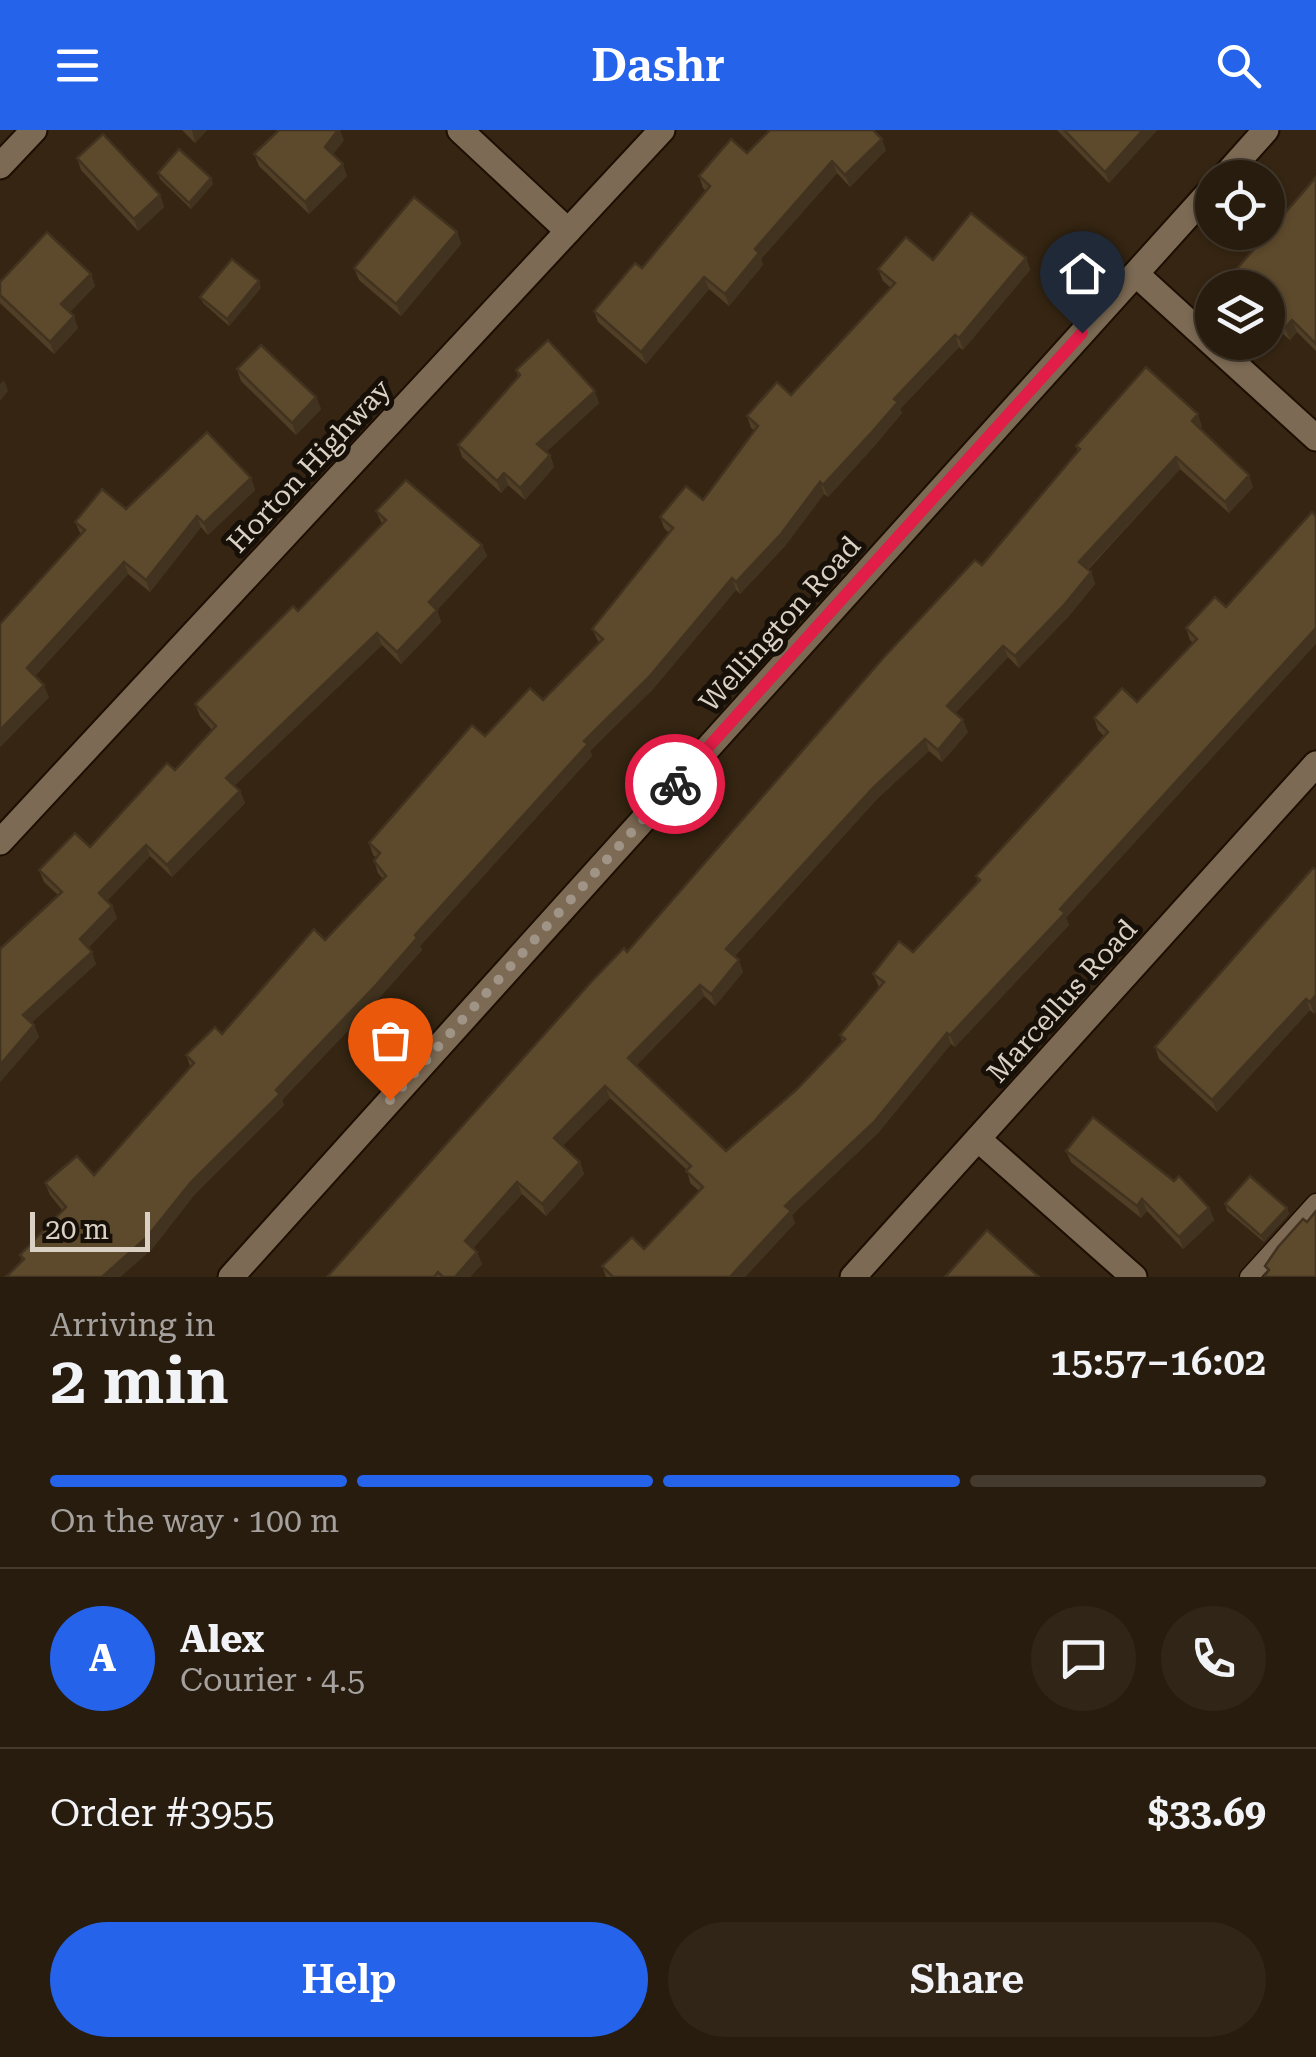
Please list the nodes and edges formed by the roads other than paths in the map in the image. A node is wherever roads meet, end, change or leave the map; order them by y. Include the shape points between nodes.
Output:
1 (34, 130) edge
2 (460, 130) edge
3 (662, 130) edge
4 (1266, 130) edge
5 (1239, 160) edge
6 (0, 166) edge
7 (1195, 208) edge
8 (568, 231) junction
9 (1136, 274) junction
10 (1316, 438) edge
11 (1316, 764) edge
12 (0, 842) edge
13 (978, 1139) junction
14 (1316, 1203) edge
15 (230, 1277) edge
16 (853, 1277) edge
17 (1134, 1277) edge
18 (1250, 1277) edge

1 - 6 street
2 - 8 street
3 - 8 street, Horton Highway
4 - 5 street
7 - 9 street, Wellington Road
8 - 12 street, Horton Highway
9 - 10 street
9 - 15 street, Wellington Road
11 - 13 street, Marcellus Road
13 - 16 street, Marcellus Road
13 - 17 street
14 - 18 lane

